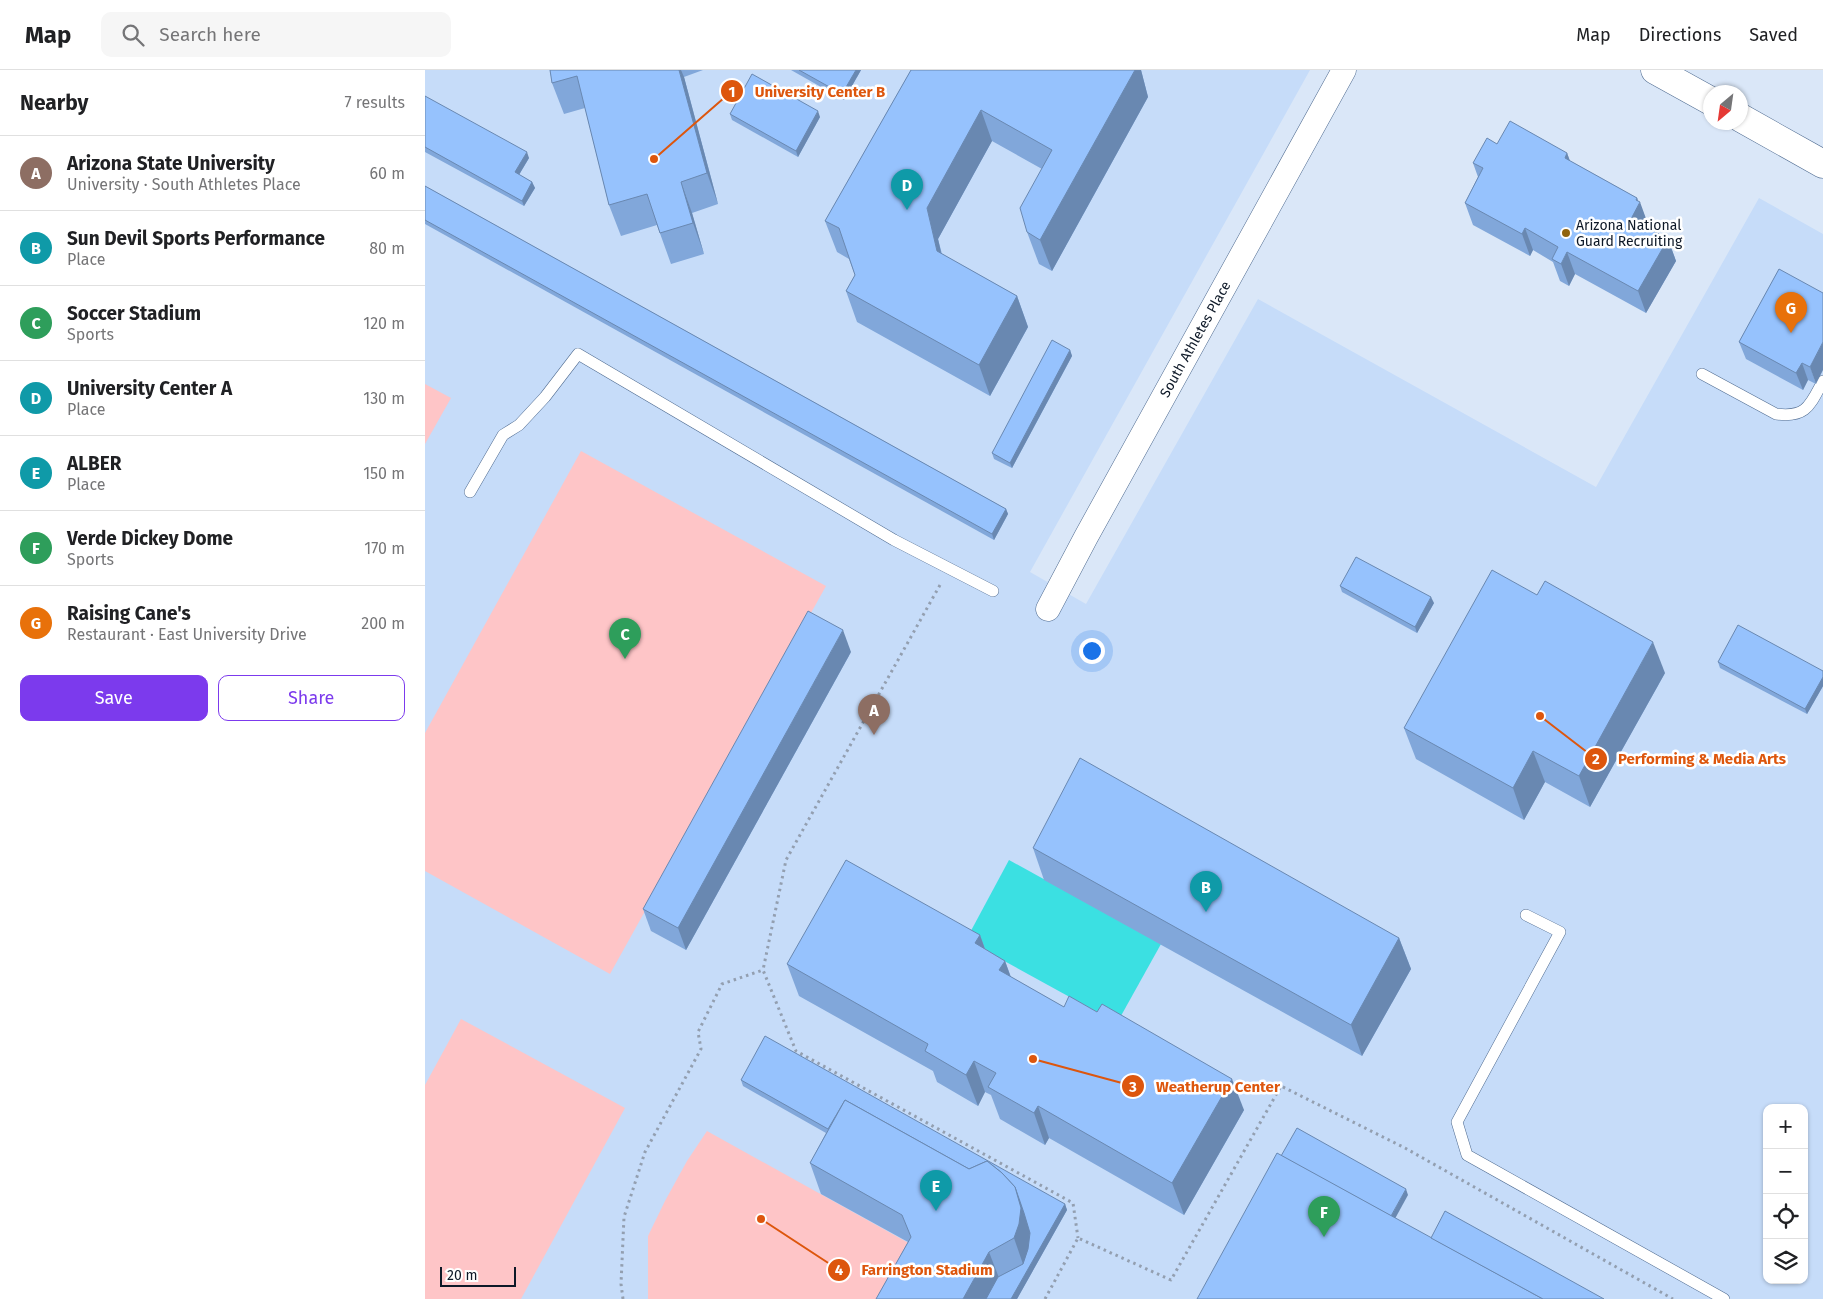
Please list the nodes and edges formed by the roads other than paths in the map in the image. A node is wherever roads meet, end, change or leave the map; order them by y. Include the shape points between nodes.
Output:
1 (1344, 70) edge
2 (1655, 70) edge
3 (1703, 97) edge
4 (1748, 122) edge
5 (1823, 164) edge
6 (1702, 374) dead end
7 (1823, 381) edge
8 (470, 492) dead end
9 (993, 591) dead end
10 (1047, 609) dead end
11 (1526, 915) dead end
12 (1725, 1299) edge

1 - 10 street, South Athletes Place
2 - 3 main road
4 - 5 main road
6 - 7 lane via 1776,414 1787,416 1796,415 1809,406
8 - 9 lane via 503,435 519,426 578,354 894,540
11 - 12 lane via 1560,932 1457,1122 1467,1155

